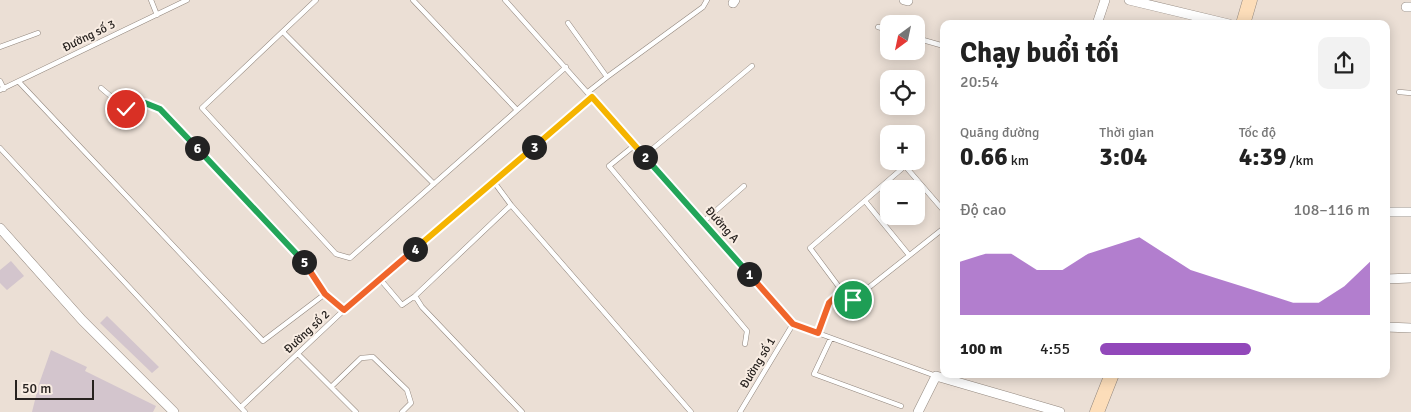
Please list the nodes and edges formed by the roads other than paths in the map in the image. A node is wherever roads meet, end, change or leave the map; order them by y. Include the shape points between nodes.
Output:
1 (150, 0) edge
2 (188, 0) edge
3 (316, 0) edge
4 (413, 0) edge
5 (505, 0) edge
6 (707, 0) edge
7 (1106, 0) edge
8 (1129, 0) edge
9 (1250, 0) edge
10 (157, 15) junction
11 (1098, 20) edge
12 (1212, 20) edge
13 (1244, 20) edge
14 (568, 23) dead end
15 (38, 32) dead end
16 (283, 32) junction
17 (925, 41) edge
18 (940, 45) edge
19 (0, 47) edge
20 (752, 66) dead end
21 (566, 67) junction
22 (607, 77) junction
23 (0, 81) edge
24 (18, 82) junction
25 (101, 88) dead end
26 (2, 89) edge
27 (588, 92) junction
28 (1399, 92) dead end
29 (1411, 93) edge
30 (592, 97) junction
31 (517, 110) junction
32 (635, 145) junction
33 (0, 148) edge
34 (644, 156) junction
35 (494, 182) junction
36 (434, 184) junction
37 (744, 186) dead end
38 (865, 201) junction
39 (511, 205) junction
40 (940, 206) edge
41 (1390, 212) edge
42 (1411, 212) edge
43 (703, 222) junction
44 (0, 228) edge
45 (940, 231) edge
46 (909, 255) junction
47 (1411, 278) edge
48 (380, 279) junction
49 (1390, 279) edge
50 (842, 291) junction
51 (325, 294) junction
52 (415, 296) junction
53 (344, 310) junction
54 (793, 324) junction
55 (1390, 327) edge
56 (1411, 328) edge
57 (818, 333) junction
58 (831, 338) junction
59 (745, 344) dead end
60 (298, 354) junction
61 (936, 376) junction
62 (940, 377) edge
63 (943, 378) edge
64 (1110, 378) edge
65 (330, 387) junction
66 (901, 406) dead end
67 (241, 407) junction
68 (174, 412) edge
69 (245, 412) edge
70 (356, 412) edge
71 (402, 412) edge
72 (522, 412) edge
73 (691, 412) edge
74 (740, 412) edge
75 (918, 412) edge
76 (1060, 412) edge
77 (1097, 412) edge

1 - 10 lane
2 - 10 lane, Đường số 3
3 - 16 lane
4 - 31 lane
5 - 21 lane, Đường A
6 - 22 lane via 703,7
7 - 11 street
8 - 12 street
9 - 13 main road
10 - 24 lane, Đường số 3
14 - 22 lane
15 - 19 lane
16 - 36 lane
16 - 36 lane via 202,108 336,254 350,258
17 - 18 lane
20 - 34 lane
21 - 27 lane, Đường A
21 - 31 lane
22 - 27 lane
23 - 26 lane
24 - 26 lane, Đường số 3
24 - 51 lane via 264,341
25 - 51 lane via 126,109 145,103 160,109 308,267
27 - 30 lane, Đường A
28 - 29 lane
30 - 32 lane, Đường A
30 - 35 lane, Đường số 2
31 - 36 lane
32 - 34 lane, Đường A
32 - 59 lane via 609,166 747,331
33 - 67 lane
34 - 43 lane, Đường A
35 - 39 lane
35 - 48 lane, Đường số 2
37 - 43 lane
38 - 40 lane via 905,166
38 - 46 lane
38 - 50 lane via 810,248
39 - 52 lane
39 - 73 lane
41 - 42 street
43 - 54 lane, Đường A
44 - 68 street via 82,320
45 - 46 lane
46 - 50 lane via 853,300
47 - 49 street
48 - 52 lane via 402,305
48 - 53 lane, Đường số 2
50 - 57 lane via 829,303
51 - 53 lane
52 - 72 lane
53 - 60 lane, Đường số 2
54 - 57 lane, Đường A
54 - 74 lane, Đường số 1
55 - 56 street
57 - 58 lane, Đường A
58 - 61 lane, Đường A
58 - 66 lane via 814,374
60 - 65 lane
60 - 67 lane, Đường số 2
61 - 62 street, Đường A
61 - 75 street
63 - 76 street, Đường A
64 - 77 main road
65 - 70 lane
65 - 71 lane via 361,358 373,357 407,390 411,403
67 - 69 lane

